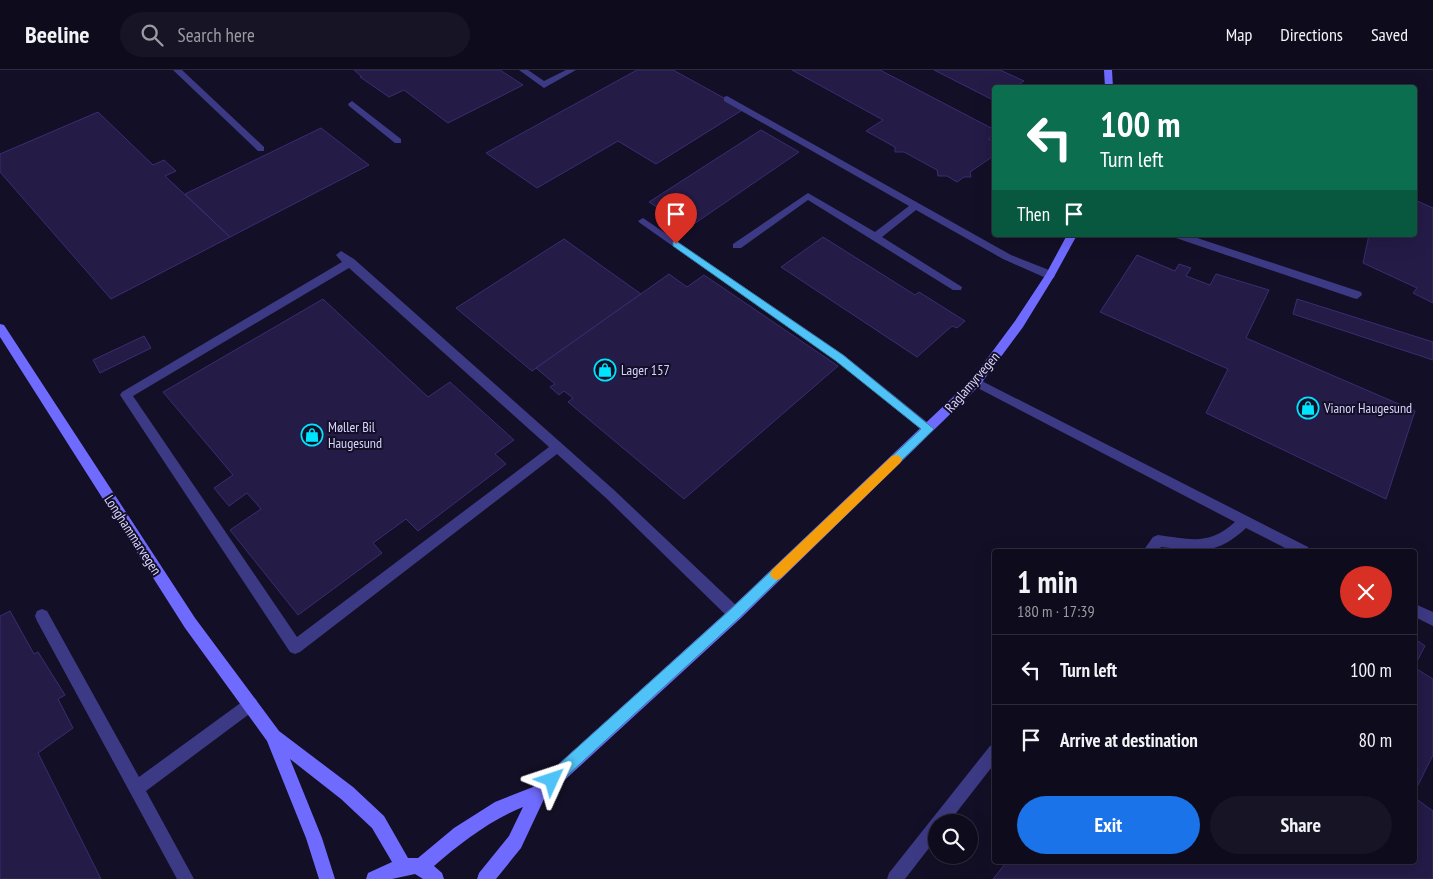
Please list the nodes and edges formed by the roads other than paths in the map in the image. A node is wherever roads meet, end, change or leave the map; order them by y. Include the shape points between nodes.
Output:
1 (176, 70) edge
2 (523, 70) edge
3 (572, 70) edge
4 (1108, 70) edge
5 (1109, 85) edge
6 (727, 99) dead end
7 (352, 104) dead end
8 (398, 141) dead end
9 (260, 149) dead end
10 (916, 206) junction
11 (643, 222) dead end
12 (875, 237) junction
13 (1071, 237) edge
14 (1184, 237) edge
15 (737, 246) dead end
16 (1050, 275) junction
17 (956, 287) dead end
18 (1357, 296) dead end
19 (2, 335) edge
20 (976, 382) junction
21 (928, 429) junction
22 (558, 447) junction
23 (1245, 521) junction
24 (1152, 549) edge
25 (1299, 549) edge
26 (1417, 611) edge
27 (735, 614) junction
28 (42, 616) dead end
29 (1433, 619) edge
30 (251, 704) junction
31 (273, 736) junction
32 (992, 755) edge
33 (136, 788) junction
34 (538, 793) junction
35 (945, 814) edge
36 (928, 836) edge
37 (412, 867) junction
38 (185, 878) edge
39 (327, 879) edge
40 (374, 879) edge
41 (436, 879) edge
42 (485, 879) edge
43 (895, 879) edge

1 - 9 lane
2 - 3 lane via 544,85
4 - 5 street
6 - 10 lane
7 - 8 lane
10 - 12 lane
10 - 16 lane via 1008,258
11 - 21 lane via 840,358
12 - 15 lane via 808,196
12 - 17 lane
13 - 16 street, Raglamyrvegen
14 - 18 lane
16 - 20 street, Raglamyrvegen
19 - 30 street, Longhammarvegen via 185,615
20 - 21 street, Raglamyrvegen
20 - 23 lane
21 - 27 street, Raglamyrvegen
22 - 22 lane via 295,647 126,395 345,258
22 - 27 lane via 668,547
23 - 24 lane via 1231,534 1205,546 1158,541
23 - 25 lane
26 - 29 lane
27 - 34 street, Raglamyrvegen
28 - 33 lane
30 - 31 street, Longhammarvegen
30 - 33 lane
31 - 37 street, Longhammarvegen via 347,792 378,822
31 - 39 street, Longhammarvegen
32 - 35 lane
33 - 38 lane
34 - 37 street, Raglamyrvegen via 501,808
34 - 42 street, Raglamyrvegen via 515,842
36 - 43 lane
37 - 40 street via 384,873
37 - 41 street

